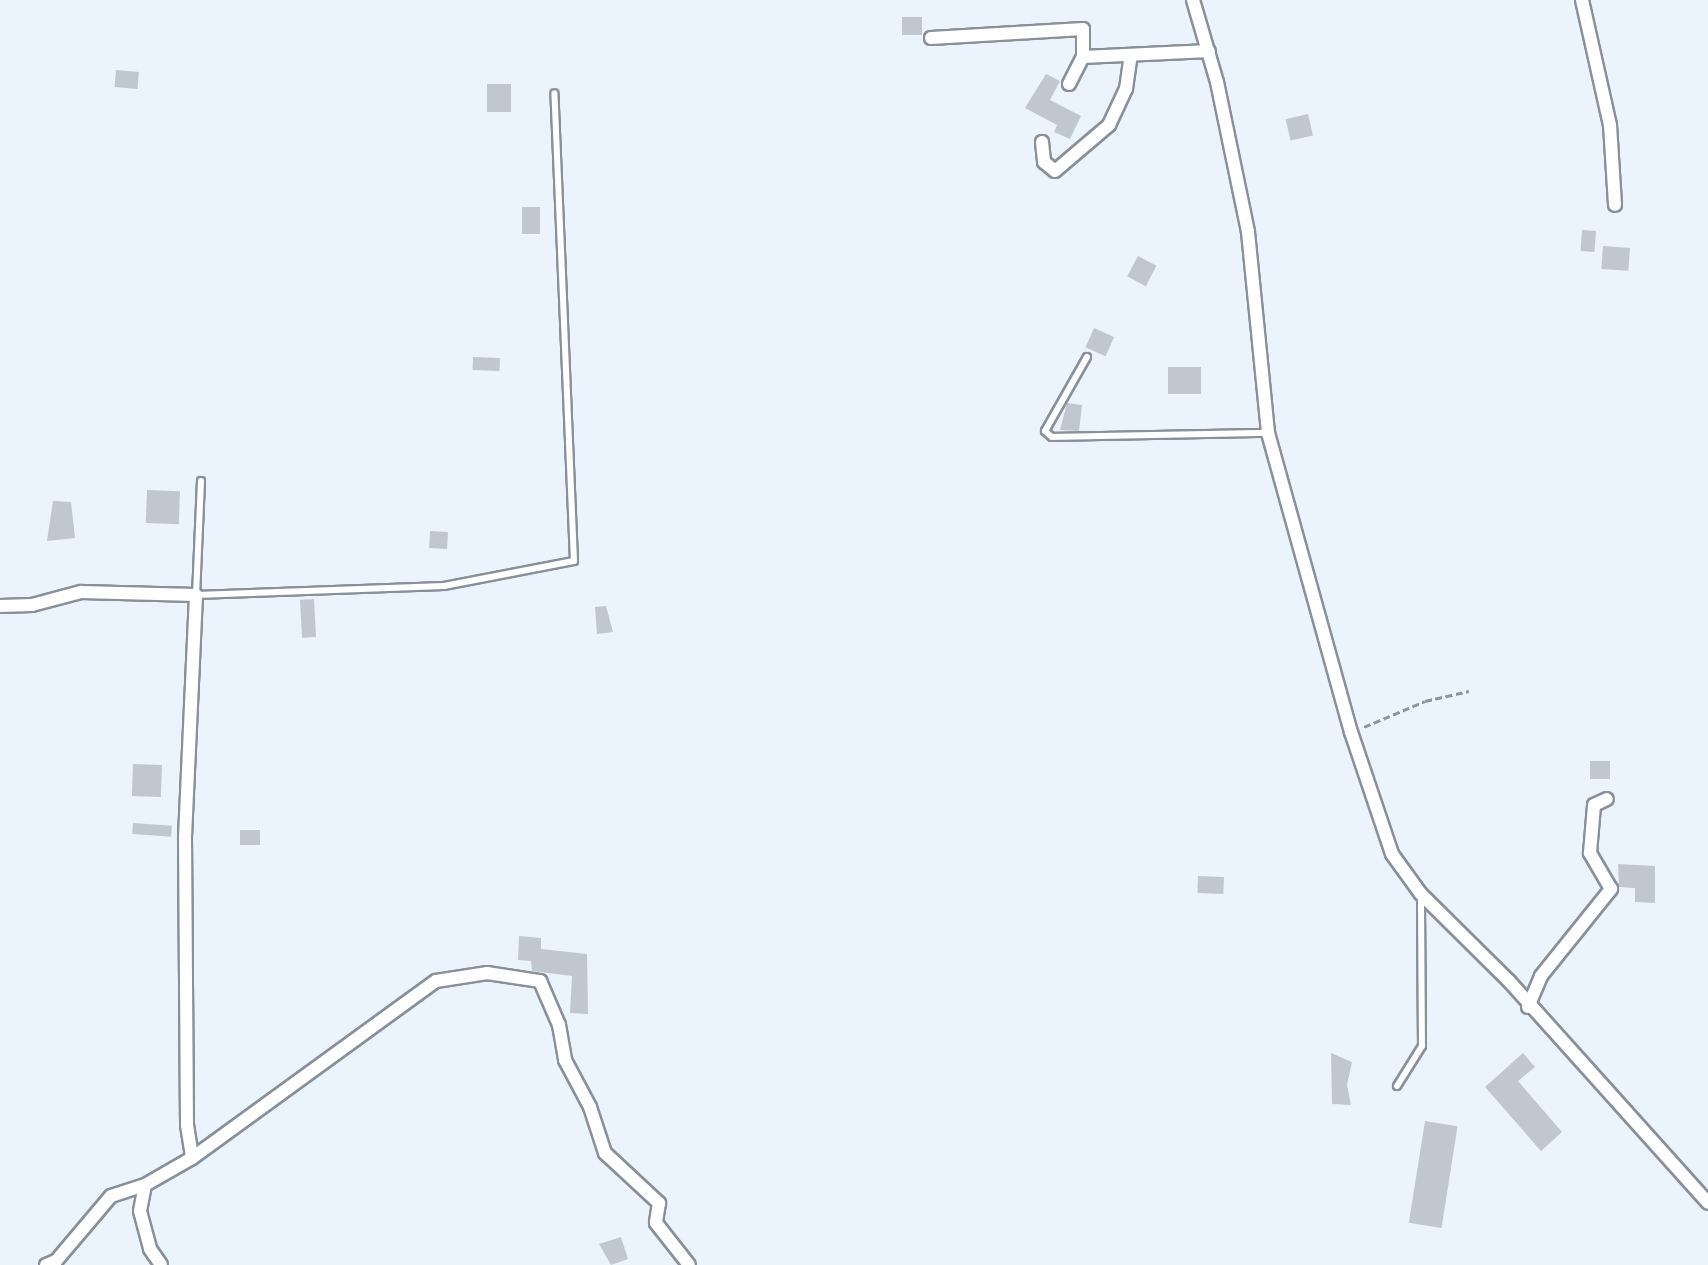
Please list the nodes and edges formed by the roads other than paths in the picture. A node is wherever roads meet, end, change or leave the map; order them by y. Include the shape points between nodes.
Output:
1 (1193, 0) edge
2 (1582, 0) edge
3 (932, 38) dead end
4 (1209, 51) junction
5 (1131, 55) junction
6 (1083, 57) junction
7 (1069, 84) dead end
8 (554, 93) dead end
9 (1042, 142) dead end
10 (1615, 205) dead end
11 (1087, 357) dead end
12 (1268, 433) junction
13 (201, 481) dead end
14 (196, 595) junction
15 (0, 607) edge
16 (1607, 799) dead end
17 (1421, 894) junction
18 (1528, 1007) junction
19 (1397, 1086) dead end
20 (192, 1158) junction
21 (145, 1185) junction
22 (1707, 1198) edge
23 (46, 1265) edge
24 (161, 1265) edge
25 (689, 1265) edge

1 - 4 street
2 - 10 street via 1586,36 1610,125
3 - 6 street via 1083,29
4 - 5 street
4 - 12 street via 1248,232
5 - 6 street
5 - 9 street via 1126,89 1110,125 1055,171 1044,162
6 - 7 street
8 - 14 lane via 574,561 444,586
11 - 12 lane via 1045,431 1052,437
12 - 17 street via 1352,732 1392,854
13 - 14 lane
14 - 15 street via 81,592 32,605
14 - 20 street via 185,837 187,1125
16 - 18 street via 1594,805 1590,853 1611,889 1541,976
17 - 18 street via 1509,981
17 - 19 lane via 1422,1046
18 - 22 street
20 - 21 street
20 - 25 street via 436,981 487,973 540,981 559,1025 565,1060 590,1107 605,1153 659,1203 656,1223
21 - 23 street via 111,1196 56,1261
21 - 24 street via 140,1211 150,1249

